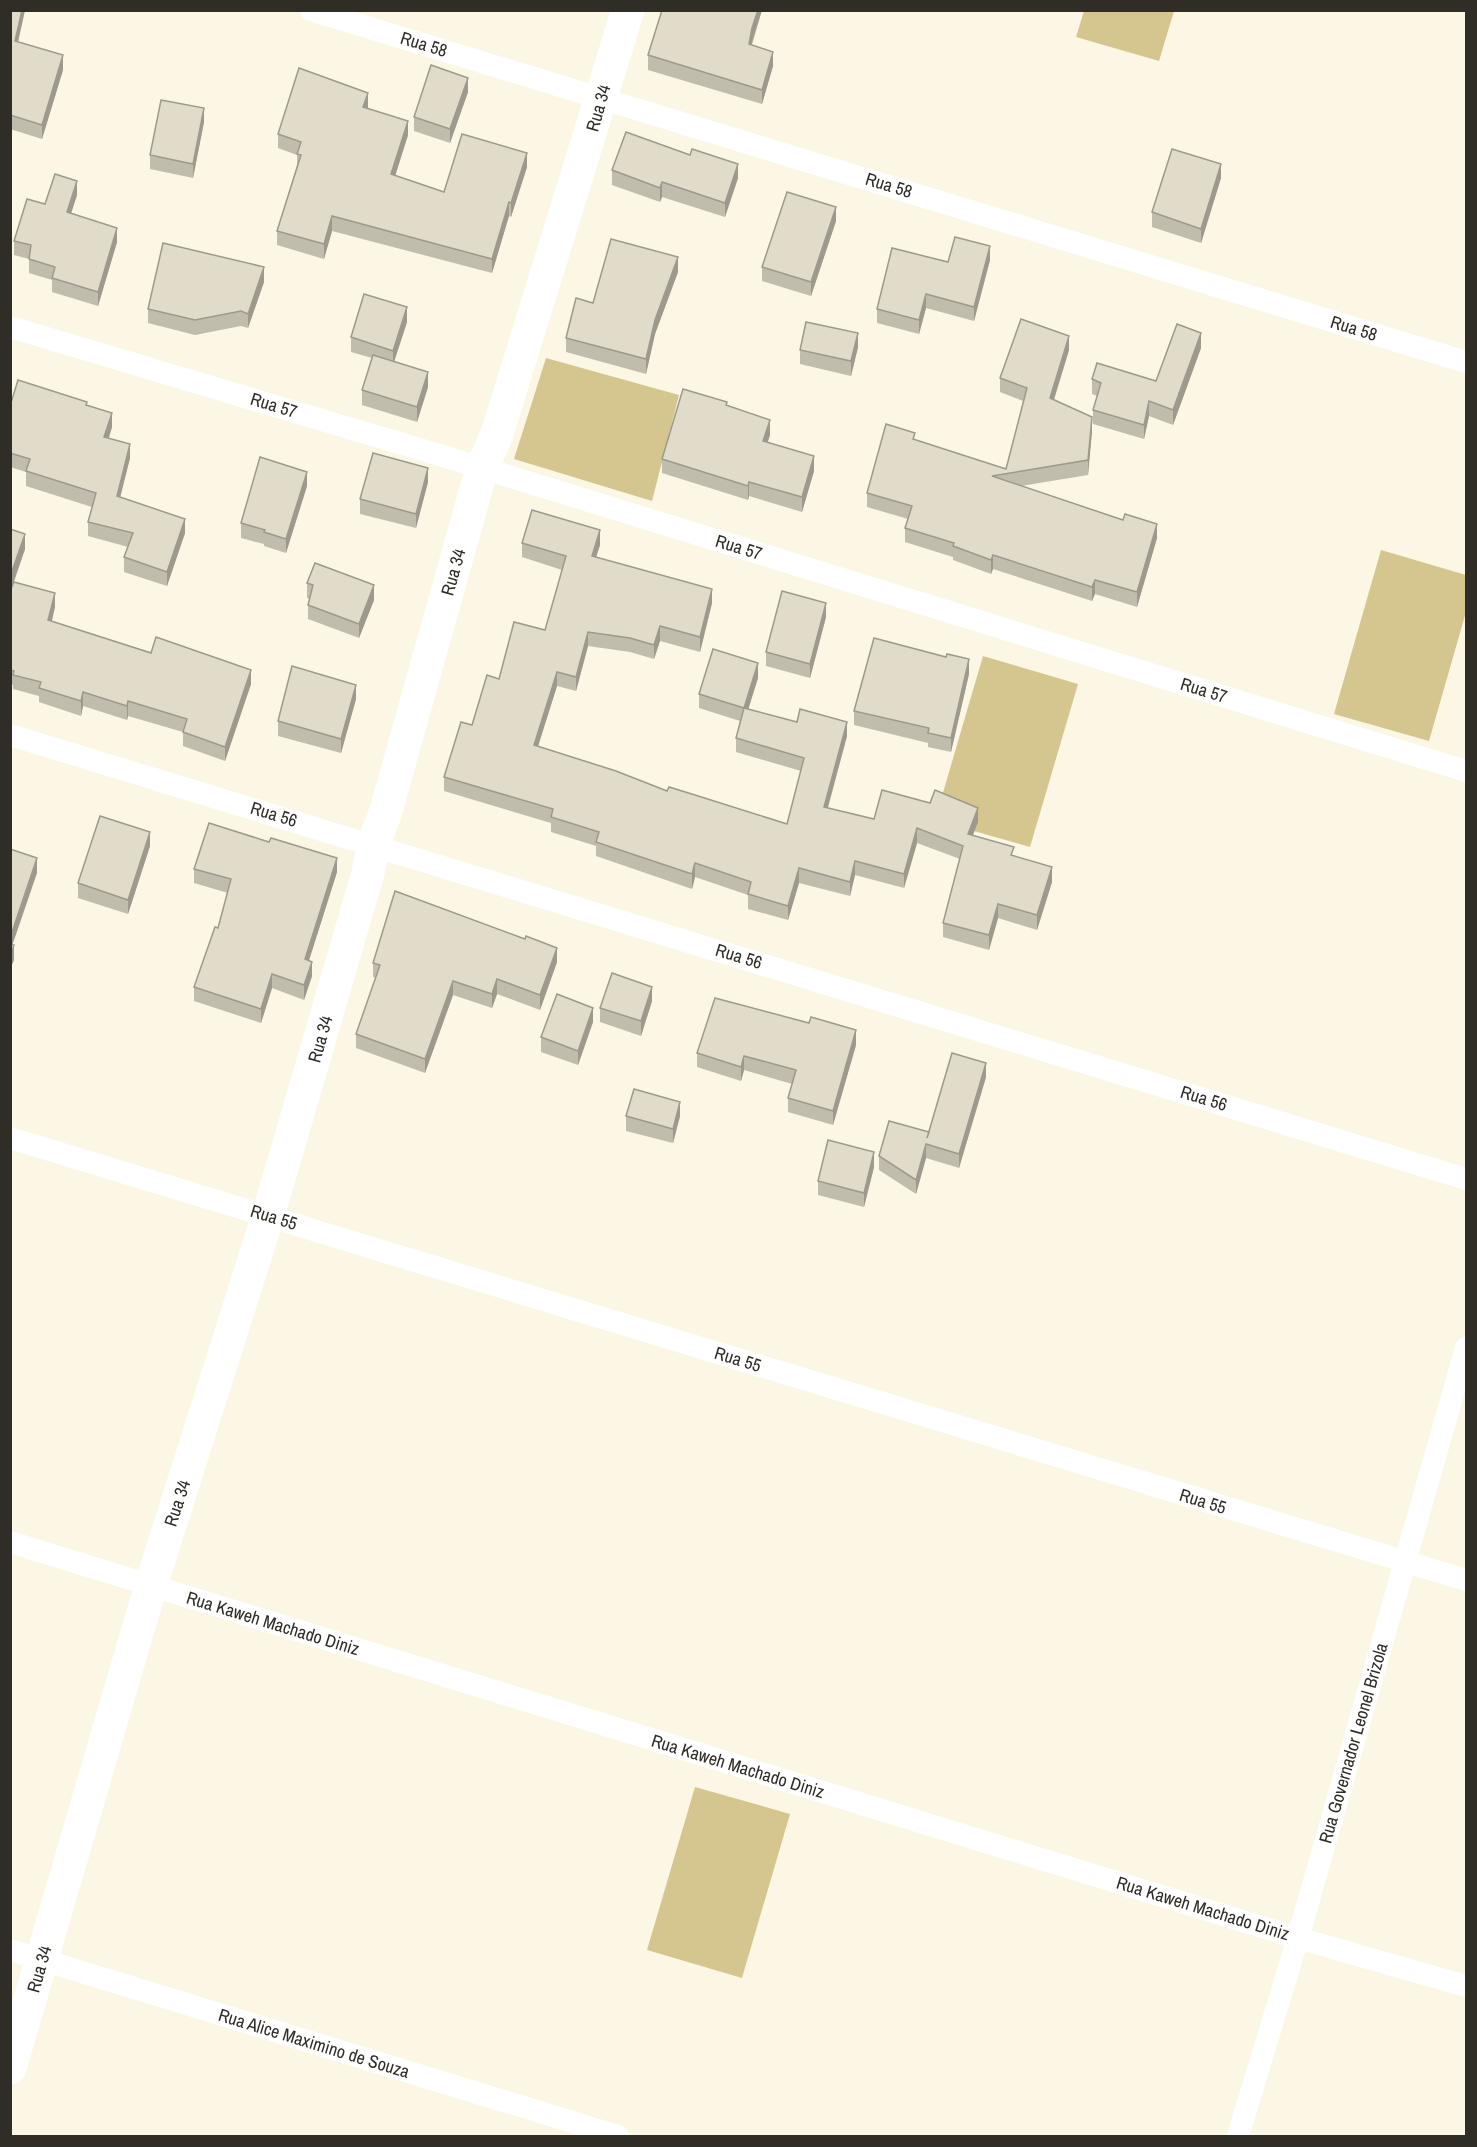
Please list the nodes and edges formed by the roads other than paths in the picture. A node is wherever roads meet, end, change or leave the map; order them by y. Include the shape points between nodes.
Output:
1 (311, 10) edge
2 (628, 10) edge
3 (599, 97) junction
4 (10, 327) edge
5 (1467, 362) edge
6 (482, 468) junction
7 (10, 735) edge
8 (1467, 771) edge
9 (373, 844) junction
10 (10, 1138) edge
11 (1467, 1179) edge
12 (268, 1216) junction
13 (1467, 1348) edge
14 (10, 1542) edge
15 (1404, 1562) junction
16 (1467, 1580) edge
17 (151, 1585) junction
18 (1298, 1938) junction
19 (10, 1950) edge
20 (43, 1959) junction
21 (1467, 1986) edge
22 (10, 2068) edge
23 (618, 2136) edge
24 (1238, 2136) edge

1 - 3 street, Rua 58
2 - 3 street, Rua 34
3 - 5 street, Rua 58
3 - 6 street, Rua 34 via 590,138 497,434
4 - 6 street, Rua 57
6 - 8 street, Rua 57
6 - 9 street, Rua 34 via 385,814
7 - 9 street, Rua 56
9 - 11 street, Rua 56
9 - 12 street, Rua 34 via 368,873
10 - 12 street, Rua 55
12 - 15 street, Rua 55
12 - 17 street, Rua 34
13 - 15 street, Rua Governador Leonel Brizola
14 - 17 street, Rua Kaweh Machado Diniz
15 - 16 street, Rua 55
15 - 18 street, Rua Governador Leonel Brizola
17 - 18 street, Rua Kaweh Machado Diniz
17 - 20 street, Rua 34
18 - 21 street, Rua Kaweh Machado Diniz
18 - 24 street, Rua Governador Leonel Brizola
19 - 20 street, Rua Alice Maximino de Souza
20 - 22 street, Rua 34
20 - 23 street, Rua Alice Maximino de Souza

